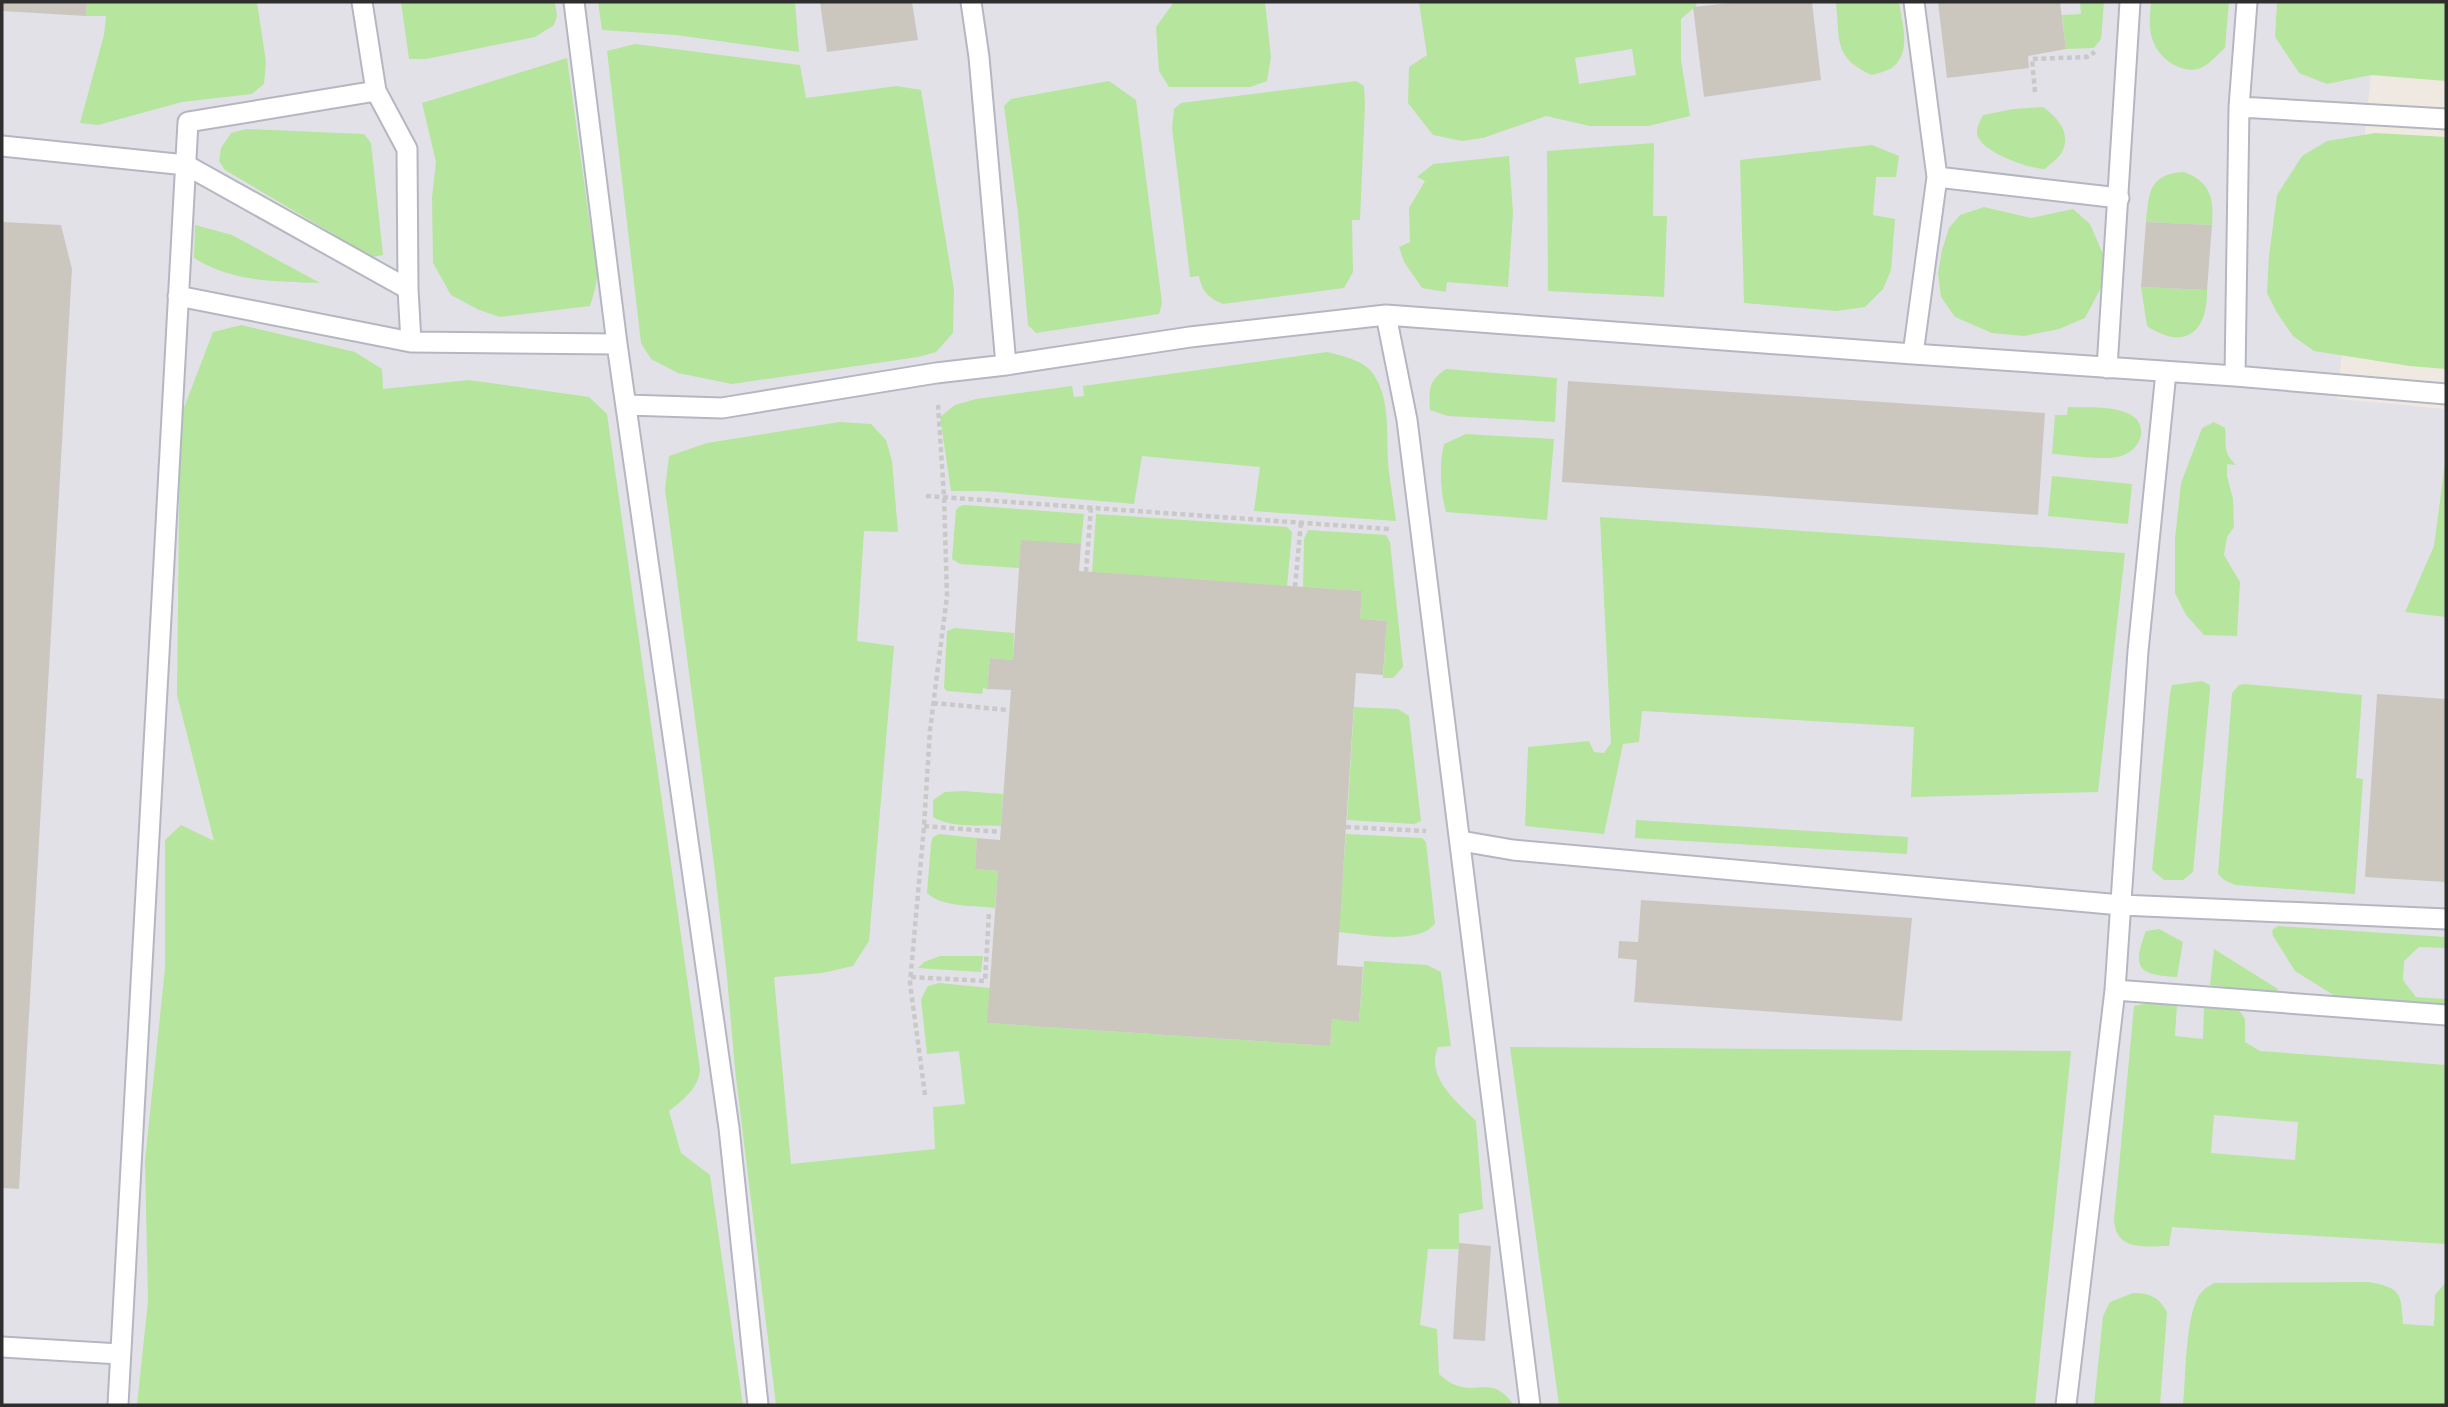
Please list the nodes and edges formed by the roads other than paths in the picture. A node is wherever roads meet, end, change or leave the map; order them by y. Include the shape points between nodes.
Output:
1 (362, 2) edge
2 (574, 2) edge
3 (971, 2) edge
4 (1914, 2) edge
5 (2130, 2) edge
6 (2247, 2) edge
7 (376, 91) junction
8 (2239, 107) junction
9 (2446, 119) edge
10 (2, 146) edge
11 (186, 165) junction
12 (1937, 177) junction
13 (2119, 198) junction
14 (408, 289) junction
15 (178, 296) junction
16 (1386, 315) junction
17 (411, 342) junction
18 (617, 344) junction
19 (1913, 355) junction
20 (1006, 365) junction
21 (2108, 368) junction
22 (2166, 372) junction
23 (2235, 376) junction
24 (2446, 394) edge
25 (627, 405) junction
26 (1461, 841) junction
27 (2121, 905) junction
28 (2446, 919) edge
29 (2115, 990) junction
30 (2446, 1015) edge
31 (2, 1347) edge
32 (120, 1354) junction
33 (118, 1405) edge
34 (758, 1405) edge
35 (1530, 1405) edge
36 (2066, 1405) edge

1 - 7 lane
2 - 18 lane
3 - 20 lane
4 - 12 lane
5 - 13 lane
6 - 8 lane
7 - 11 lane via 188,122
7 - 14 lane via 407,149
8 - 9 lane
8 - 23 lane
10 - 11 lane
11 - 14 lane
11 - 15 lane
12 - 13 lane
12 - 19 lane
13 - 21 lane
14 - 17 lane
15 - 17 lane
15 - 32 lane
16 - 19 lane
16 - 20 lane via 1189,337
16 - 26 lane via 1407,421
17 - 18 lane
18 - 25 lane
19 - 21 lane
20 - 25 lane via 722,408
21 - 22 lane
22 - 23 lane
22 - 27 lane via 2138,651
23 - 24 lane
25 - 34 lane via 729,1128
26 - 27 lane via 1513,850
26 - 35 lane
27 - 28 lane
27 - 29 lane
29 - 30 lane
29 - 36 lane
31 - 32 lane
32 - 33 lane

